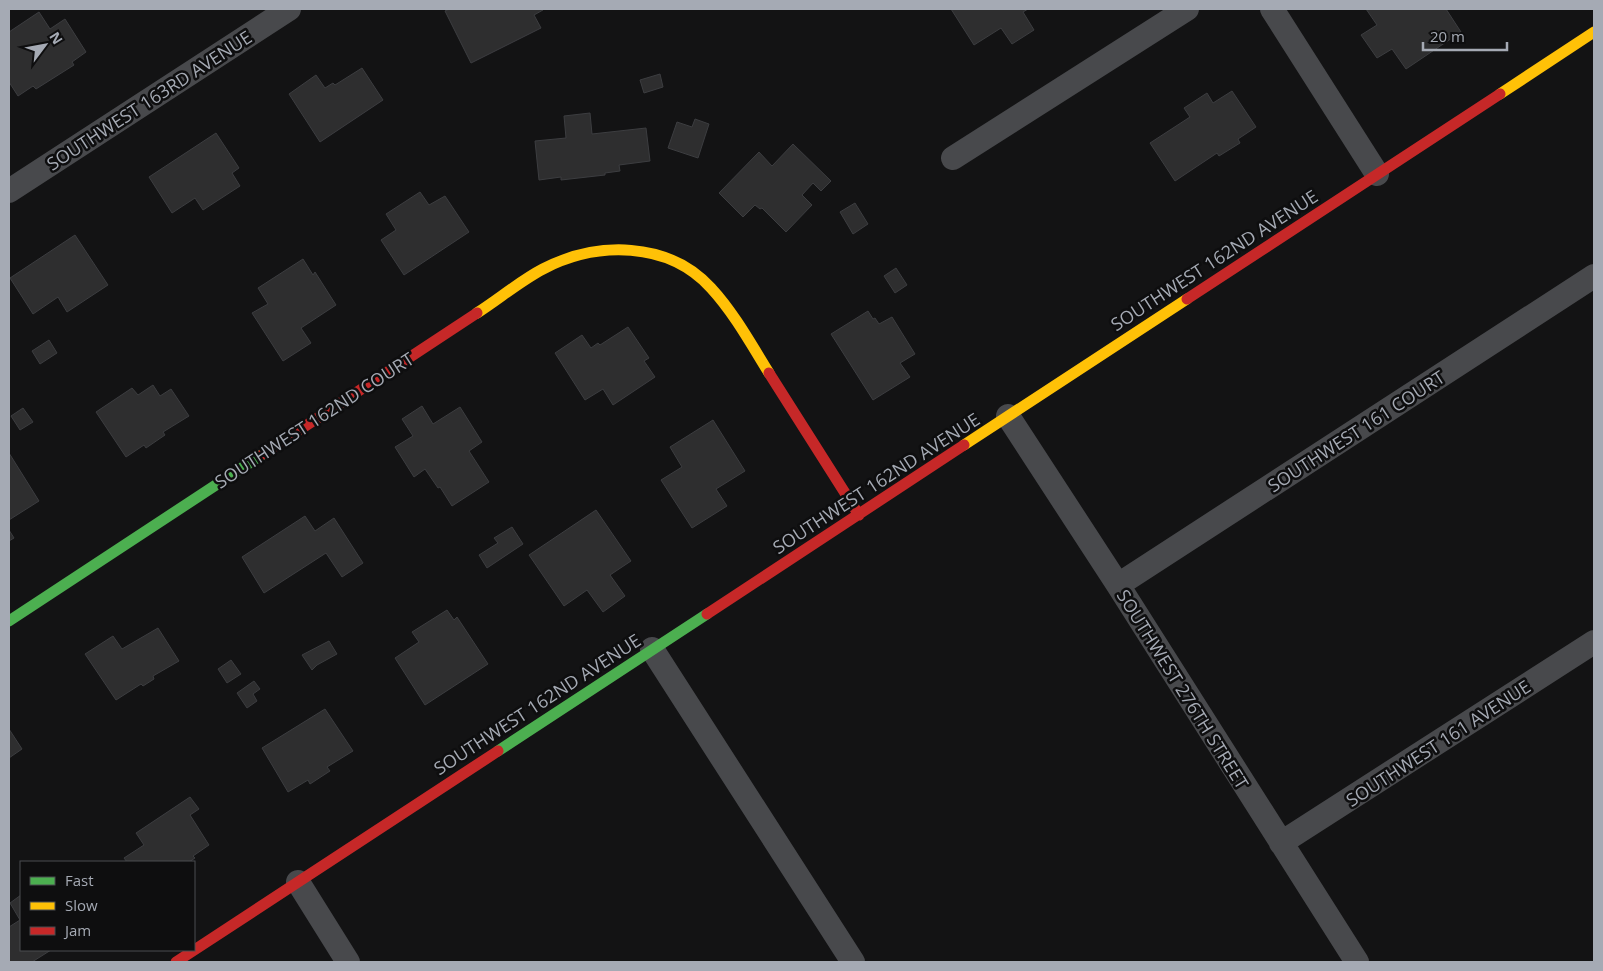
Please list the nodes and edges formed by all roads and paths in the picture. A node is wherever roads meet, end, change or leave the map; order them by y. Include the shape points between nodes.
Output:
1 (289, 9) edge
2 (1187, 9) edge
3 (1272, 9) edge
4 (1594, 32) edge
5 (953, 158) dead end
6 (1377, 174) junction
7 (9, 191) edge
8 (1594, 276) edge
9 (1008, 416) junction
10 (859, 515) junction
11 (1118, 586) junction
12 (9, 621) edge
13 (1594, 642) edge
14 (652, 650) junction
15 (1281, 843) junction
16 (298, 882) junction
17 (195, 950) edge
18 (193, 951) edge
19 (176, 962) edge
20 (348, 962) edge
21 (853, 962) edge
22 (1356, 962) edge

1 - 7 street, SOUTHWEST 163RD AVENUE
2 - 5 street
3 - 6 street
4 - 6 street, SOUTHWEST 162ND AVENUE
6 - 9 street, SOUTHWEST 162ND AVENUE
8 - 11 street, SOUTHWEST 161 COURT
9 - 10 street, SOUTHWEST 162ND AVENUE
9 - 11 street, SOUTHWEST 276TH STREET
10 - 12 street, SOUTHWEST 162ND COURT via 715,291 702,279 666,258 618,248 585,253 542,270
10 - 14 street, SOUTHWEST 162ND AVENUE
11 - 15 street, SOUTHWEST 276TH STREET
13 - 15 street, SOUTHWEST 161 AVENUE
14 - 16 street, SOUTHWEST 162ND AVENUE
14 - 21 street
15 - 22 street, SOUTHWEST 276TH STREET
16 - 17 street, SOUTHWEST 162ND AVENUE
16 - 20 street
18 - 19 street, SOUTHWEST 162ND AVENUE

